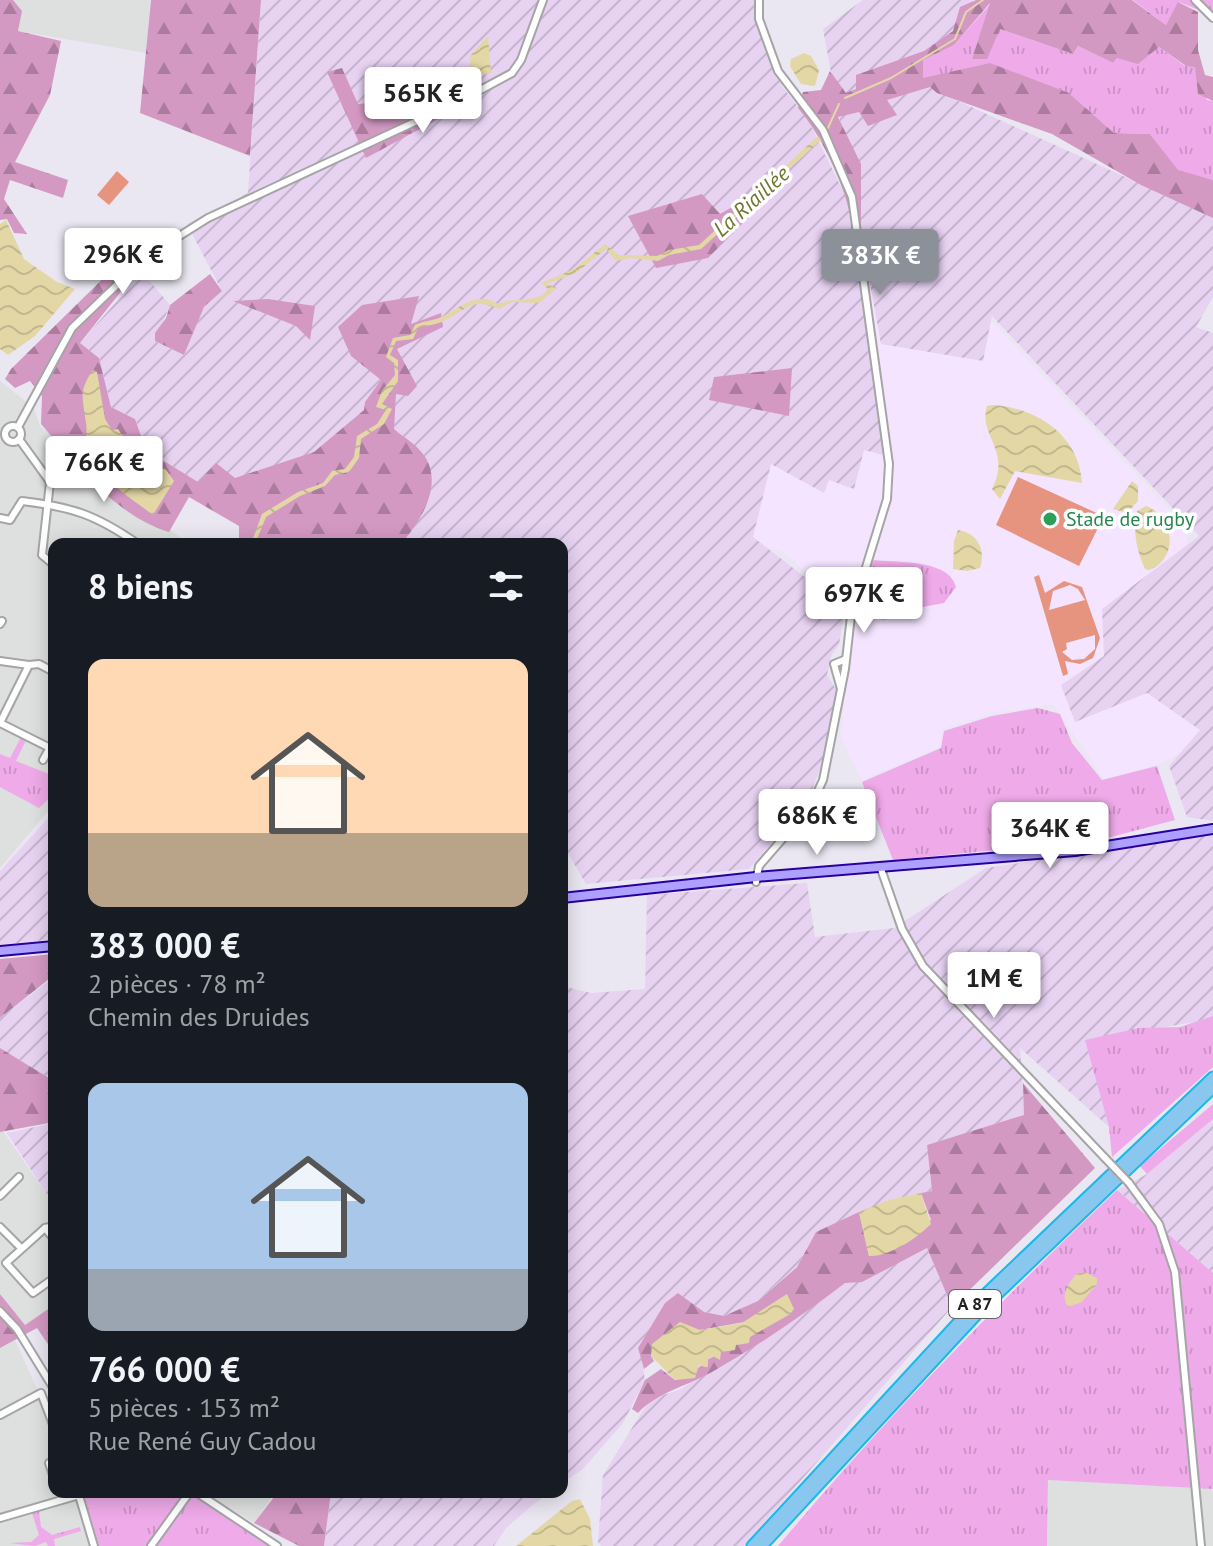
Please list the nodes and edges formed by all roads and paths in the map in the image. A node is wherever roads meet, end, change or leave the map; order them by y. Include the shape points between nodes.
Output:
1 (543, 0) edge
2 (759, 0) edge
3 (1195, 0) edge
4 (1213, 18) edge
5 (3, 427) edge
6 (18, 427) junction
7 (19, 439) junction
8 (8, 440) junction
9 (0, 448) edge
10 (48, 504) junction
11 (0, 518) edge
12 (129, 538) edge
13 (48, 560) edge
14 (846, 659) junction
15 (0, 661) edge
16 (29, 665) junction
17 (48, 669) edge
18 (842, 689) junction
19 (0, 723) edge
20 (48, 747) edge
21 (48, 751) edge
22 (43, 760) dead end
23 (1213, 829) edge
24 (881, 869) junction
25 (756, 880) junction
26 (568, 897) edge
27 (48, 947) edge
28 (1, 951) edge
29 (1213, 1077) edge
30 (1213, 1088) edge
31 (19, 1177) dead end
32 (0, 1196) edge
33 (0, 1227) edge
34 (48, 1227) edge
35 (45, 1228) junction
36 (48, 1232) edge
37 (21, 1248) junction
38 (48, 1282) edge
39 (0, 1311) edge
40 (48, 1382) edge
41 (48, 1395) edge
42 (43, 1397) junction
43 (48, 1411) edge
44 (0, 1415) edge
45 (63, 1498) edge
46 (80, 1498) edge
47 (182, 1498) edge
48 (207, 1498) edge
49 (0, 1518) edge
50 (94, 1546) edge
51 (151, 1546) edge
52 (277, 1546) edge
53 (752, 1546) edge
54 (762, 1546) edge
55 (1201, 1546) edge

1 - 6 street via 512,73 208,218 146,257 72,328
2 - 14 street via 759,19 778,71 823,130 855,211 889,464 887,499 852,607
3 - 4 street
5 - 6 street
5 - 8 street
6 - 7 street
7 - 8 street
7 - 10 street via 48,477
8 - 9 street
10 - 11 street via 22,501 10,520
10 - 12 street via 91,514
10 - 13 street via 42,555
14 - 18 street
14 - 18 street via 833,670
15 - 16 street
16 - 17 street
16 - 19 street
18 - 25 street via 823,780 811,806 762,862
19 - 20 street
21 - 22 street
23 - 24 main road via 1099,848
24 - 25 main road
24 - 55 street, bridge via 902,929 923,966 1153,1214 1172,1257
25 - 26 main road
27 - 28 main road
29 - 53 highway, A 87 via 986,1293
30 - 54 highway, A 87 via 991,1299
31 - 32 street
33 - 37 street
34 - 35 street
35 - 36 street
35 - 37 street
37 - 38 street via 6,1263 33,1293
39 - 40 street
41 - 42 street
42 - 43 street
42 - 44 street
45 - 49 street
46 - 50 street
47 - 51 street
48 - 52 street

